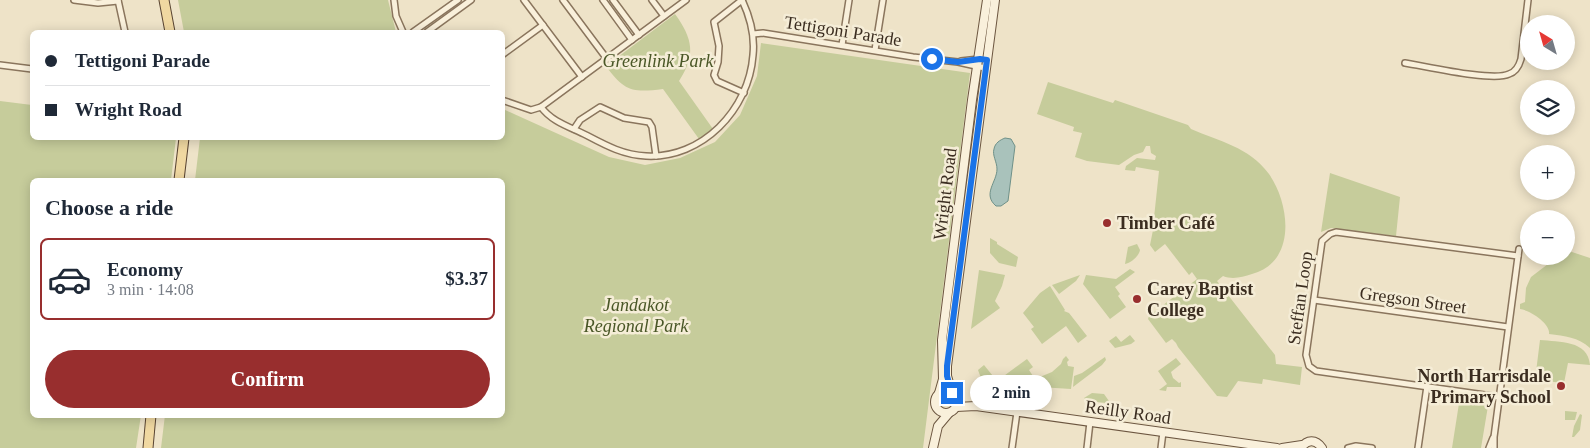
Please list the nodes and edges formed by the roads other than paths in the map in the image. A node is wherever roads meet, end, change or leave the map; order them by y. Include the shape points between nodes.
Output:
1 (74, 0) edge
2 (118, 0) edge
3 (164, 0) edge
4 (394, 0) edge
5 (458, 0) edge
6 (470, 0) edge
7 (525, 0) edge
8 (563, 0) edge
9 (603, 0) edge
10 (612, 0) edge
11 (652, 0) edge
12 (686, 0) edge
13 (742, 0) edge
14 (849, 0) edge
15 (883, 0) edge
16 (987, 0) edge
17 (995, 0) edge
18 (1528, 0) edge
19 (664, 16) junction
20 (543, 26) junction
21 (125, 30) edge
22 (170, 30) edge
23 (402, 30) edge
24 (416, 30) edge
25 (430, 30) edge
26 (753, 34) junction
27 (639, 35) junction
28 (632, 40) junction
29 (842, 45) junction
30 (875, 50) junction
31 (505, 54) edge
32 (607, 59) junction
33 (983, 59) junction
34 (958, 62) junction
35 (1405, 63) dead end
36 (0, 65) edge
37 (982, 68) junction
38 (30, 69) edge
39 (582, 77) junction
40 (744, 93) junction
41 (505, 101) edge
42 (541, 107) junction
43 (970, 117) junction
44 (979, 118) junction
45 (574, 129) junction
46 (184, 140) edge
47 (656, 156) junction
48 (179, 178) edge
49 (956, 233) junction
50 (964, 236) junction
51 (1519, 249) dead end
52 (1518, 256) junction
53 (1314, 300) junction
54 (1508, 327) junction
55 (1428, 386) junction
56 (939, 393) junction
57 (954, 395) junction
58 (1499, 397) junction
59 (976, 406) junction
60 (956, 407) junction
61 (938, 410) junction
62 (949, 412) junction
63 (1017, 412) junction
64 (151, 418) edge
65 (1090, 422) junction
66 (938, 426) junction
67 (1163, 432) junction
68 (1494, 437) junction
69 (1236, 445) edge
70 (1302, 447) edge
71 (148, 448) edge
72 (933, 448) edge
73 (1012, 448) edge
74 (1087, 448) edge
75 (1161, 448) edge
76 (1277, 448) edge
77 (1282, 448) edge
78 (1322, 448) edge
79 (1348, 448) edge
80 (1372, 448) edge
81 (1418, 448) edge
82 (1489, 448) edge
83 (1494, 448) edge

1 - 2 street via 105,3
2 - 21 street
3 - 22 main road
4 - 23 street
5 - 24 street
6 - 25 street
7 - 20 street
8 - 32 street
9 - 28 street
10 - 27 street
11 - 19 street
12 - 19 street
13 - 26 street
13 - 40 street via 714,22 719,46 714,75 717,81
14 - 29 street
15 - 30 street
16 - 33 street, Wright Road
17 - 33 street, Wright Road
18 - 35 street via 1520,59 1509,75 1492,77
19 - 27 street
20 - 31 street
20 - 39 street
26 - 29 street, Tettigoni Parade
26 - 40 street via 754,56
27 - 28 street
28 - 32 street
29 - 30 street, Tettigoni Parade
30 - 34 street, Tettigoni Parade
32 - 39 street
33 - 34 street, Tettigoni Parade
33 - 37 street, Wright Road
34 - 37 street, Tettigoni Parade
36 - 38 street
37 - 43 street, Wright Road
37 - 44 street, Wright Road
39 - 42 street
40 - 47 street via 727,120 707,138 685,149
41 - 42 street via 532,110
42 - 45 street via 553,119
43 - 44 street
43 - 49 street, Wright Road
44 - 50 street, Wright Road
45 - 47 street via 618,151
45 - 47 street via 580,120 600,106 624,118 649,122
46 - 48 main road
49 - 50 street
49 - 56 street, Wright Road via 942,340 943,380
50 - 57 street, Wright Road via 947,366
51 - 52 street
52 - 53 street, Steffan Loop via 1336,232 1322,241
52 - 54 street
53 - 54 street, Gregson Street
53 - 55 street, Steffan Loop via 1306,355 1312,368
54 - 58 street
55 - 58 street, Steffan Loop
55 - 81 street
56 - 57 street via 946,391
56 - 61 street, Wright Road via 934,400
57 - 59 street, Reilly Road
57 - 60 street, Wright Road
58 - 68 street
59 - 60 street, Reilly Road
59 - 63 street, Reilly Road
60 - 62 street, Wright Road
61 - 62 street
61 - 66 street, Wright Road
62 - 66 street, Wright Road
63 - 65 street, Reilly Road
63 - 73 street
64 - 71 main road
65 - 67 street, Reilly Road
65 - 74 street
66 - 72 street, Wright Road
67 - 69 street, Reilly Road
67 - 75 street
68 - 82 street
68 - 83 street
69 - 76 street, Reilly Road
70 - 77 street
70 - 78 street via 1312,441
79 - 80 street

